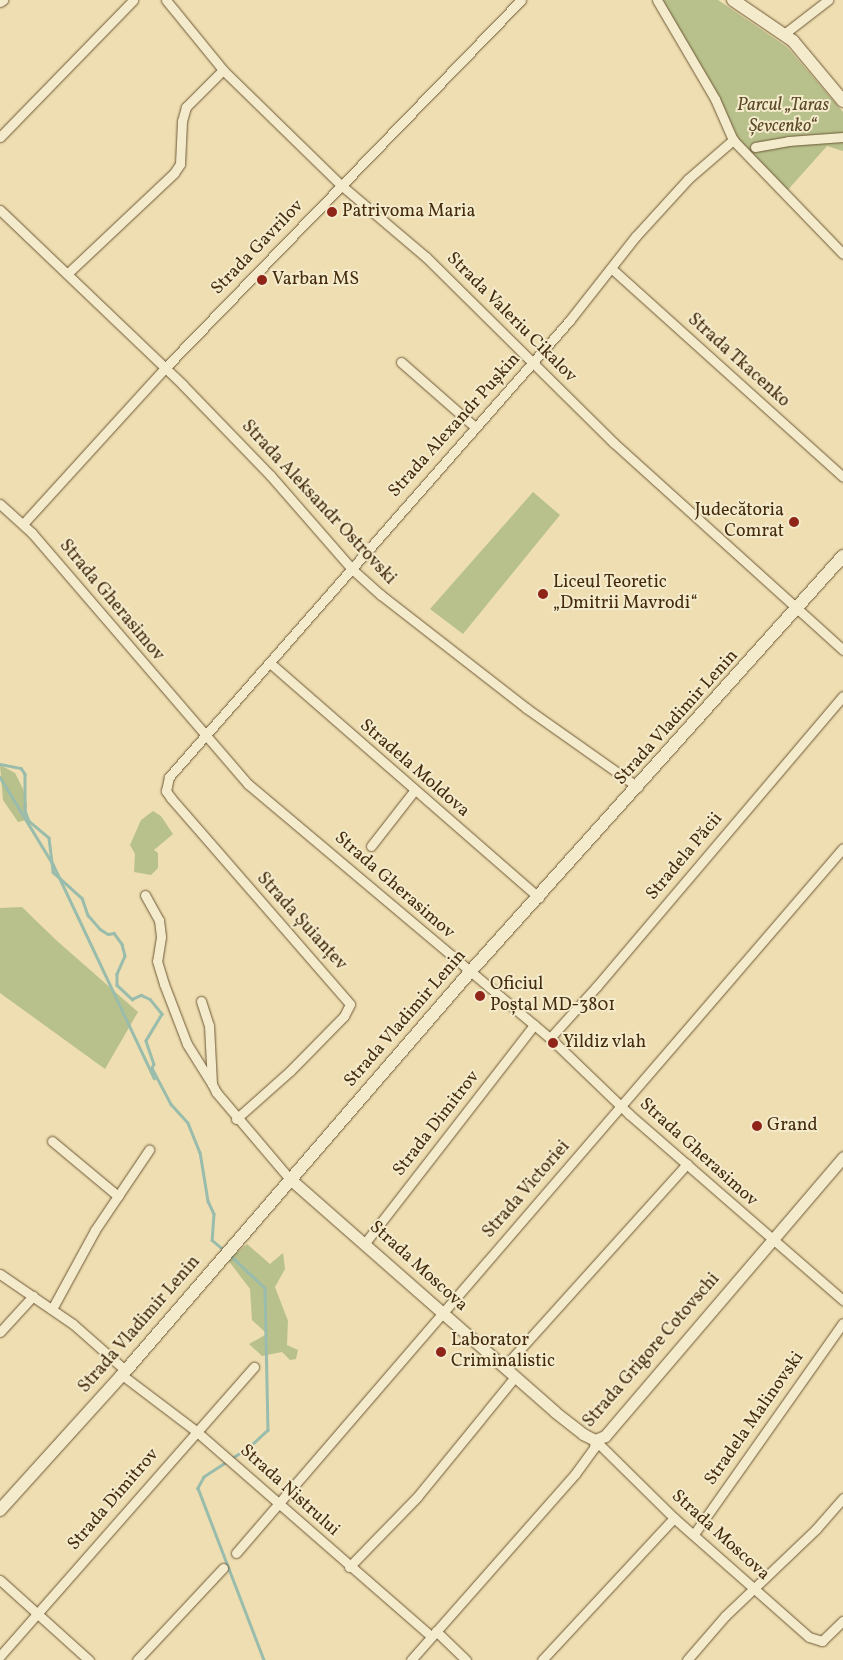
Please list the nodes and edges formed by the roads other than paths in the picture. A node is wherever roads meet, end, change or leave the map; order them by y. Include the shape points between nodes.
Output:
1 (133, 0) edge
2 (166, 0) edge
3 (522, 0) edge
4 (657, 0) edge
5 (733, 0) edge
6 (828, 0) edge
7 (784, 34) junction
8 (223, 70) junction
9 (843, 101) edge
10 (0, 137) edge
11 (843, 137) edge
12 (733, 140) junction
13 (755, 147) dead end
14 (341, 185) junction
15 (0, 210) edge
16 (843, 254) edge
17 (612, 268) junction
18 (68, 274) junction
19 (401, 362) dead end
20 (533, 362) junction
21 (165, 368) junction
22 (475, 427) junction
23 (843, 478) edge
24 (0, 504) edge
25 (23, 524) junction
26 (843, 556) edge
27 (353, 570) junction
28 (798, 610) junction
29 (843, 650) edge
30 (270, 663) junction
31 (843, 696) edge
32 (205, 737) junction
33 (638, 787) junction
34 (414, 791) junction
35 (370, 846) dead end
36 (843, 848) edge
37 (145, 895) dead end
38 (539, 898) junction
39 (470, 972) junction
40 (201, 1001) dead end
41 (534, 1024) junction
42 (550, 1038) junction
43 (212, 1084) junction
44 (622, 1107) junction
45 (236, 1119) junction
46 (52, 1141) dead end
47 (149, 1150) dead end
48 (843, 1157) edge
49 (687, 1164) junction
50 (289, 1178) junction
51 (118, 1196) junction
52 (771, 1240) junction
53 (365, 1244) junction
54 (0, 1274) edge
55 (33, 1296) junction
56 (843, 1300) edge
57 (52, 1309) junction
58 (442, 1312) junction
59 (843, 1323) edge
60 (0, 1332) edge
61 (505, 1366) junction
62 (254, 1367) dead end
63 (124, 1372) junction
64 (515, 1376) junction
65 (196, 1431) junction
66 (595, 1440) junction
67 (843, 1498) edge
68 (280, 1503) junction
69 (0, 1510) edge
70 (674, 1518) junction
71 (694, 1534) junction
72 (236, 1553) dead end
73 (349, 1567) junction
74 (223, 1568) dead end
75 (0, 1580) edge
76 (752, 1589) junction
77 (37, 1614) junction
78 (843, 1621) edge
79 (433, 1634) junction
80 (0, 1656) edge
81 (89, 1660) edge
82 (136, 1660) edge
83 (411, 1660) edge
84 (466, 1660) edge
85 (542, 1660) edge
86 (687, 1660) edge

1 - 10 street
2 - 8 street, Strada Valeriu Cikalov
3 - 14 street, Strada Gavrilov
4 - 12 street via 716,99
5 - 7 main road
6 - 7 street
7 - 9 main road
8 - 14 street, Strada Valeriu Cikalov
8 - 18 street via 186,107 182,121 180,164 174,173
11 - 13 street
12 - 16 street
12 - 17 street, Strada Alexandr Pușkin via 688,179
14 - 20 street, Strada Valeriu Cikalov via 426,258
14 - 21 street, Strada Gavrilov
15 - 18 street, Strada Aleksandr Ostrovski
17 - 20 street, Strada Alexandr Pușkin
17 - 23 street, Strada Tkacenko
18 - 21 street, Strada Aleksandr Ostrovski
19 - 22 street
20 - 22 street, Strada Alexandr Pușkin
20 - 28 street, Strada Valeriu Cikalov via 614,443
21 - 25 street, Strada Gavrilov
21 - 27 street, Strada Aleksandr Ostrovski via 270,474
22 - 27 street, Strada Alexandr Pușkin via 407,502
24 - 25 street, Strada Gherasimov
25 - 32 street, Strada Gherasimov
26 - 28 main road, Strada Vladimir Lenin
27 - 30 street, Strada Alexandr Pușkin
27 - 33 street, Strada Aleksandr Ostrovski via 468,663
28 - 29 street, Strada Valeriu Cikalov
28 - 33 main road, Strada Vladimir Lenin
30 - 32 street, Strada Alexandr Pușkin
30 - 34 street, Stradela Moldova
31 - 42 street, Stradela Păcii
32 - 39 street, Strada Gherasimov via 270,804
32 - 45 street, Strada Șuianțev via 169,777 166,790 197,830 350,1004 344,1016 290,1071
33 - 38 main road, Strada Vladimir Lenin
34 - 35 street
34 - 38 street, Stradela Moldova
36 - 44 street, Strada Victoriei
37 - 43 street, Strada Moscova via 159,920 161,936 157,961 164,984 187,1044
38 - 39 main road, Strada Vladimir Lenin
39 - 41 street, Strada Gherasimov
39 - 50 main road, Strada Vladimir Lenin
40 - 43 street via 210,1036
41 - 42 street, Strada Gherasimov
41 - 53 street, Strada Dimitrov
42 - 44 street, Strada Gherasimov
43 - 45 street, Strada Moscova
44 - 49 street, Strada Gherasimov
44 - 58 street, Strada Victoriei
45 - 50 street, Strada Moscova
46 - 51 street
47 - 51 street
48 - 52 street, Strada Grigore Cotovschi
49 - 52 street, Strada Gherasimov
49 - 61 street
50 - 53 street, Strada Moscova
50 - 63 main road, Strada Vladimir Lenin
51 - 57 street
52 - 56 street, Strada Gherasimov
52 - 66 street, Strada Grigore Cotovschi via 604,1436
53 - 58 street, Strada Moscova
54 - 55 street, Strada Nistrului
55 - 57 street, Strada Nistrului
55 - 60 street
57 - 63 street, Strada Nistrului
58 - 61 street, Strada Moscova
58 - 68 street, Strada Victoriei
59 - 71 street, Stradela Malinovski
61 - 64 street, Strada Moscova
62 - 65 street, Strada Dimitrov
63 - 65 street, Strada Nistrului
63 - 69 main road, Strada Vladimir Lenin
64 - 66 street, Strada Moscova via 583,1434
64 - 73 street via 417,1497
65 - 68 street, Strada Nistrului
65 - 77 street, Strada Dimitrov
66 - 70 street, Strada Moscova
66 - 79 street, Strada Grigore Cotovschi via 594,1448 575,1474
67 - 76 street via 816,1529
68 - 72 street, Strada Victoriei
68 - 73 street, Strada Nistrului
70 - 71 street, Strada Moscova
70 - 85 street
71 - 76 street, Strada Moscova
73 - 79 street, Strada Nistrului
74 - 82 street
75 - 77 street
76 - 78 street, Strada Moscova via 816,1642 827,1638
76 - 86 street
77 - 80 street, Strada Dimitrov
77 - 81 street
79 - 83 street, Strada Grigore Cotovschi
79 - 84 street, Strada Nistrului

